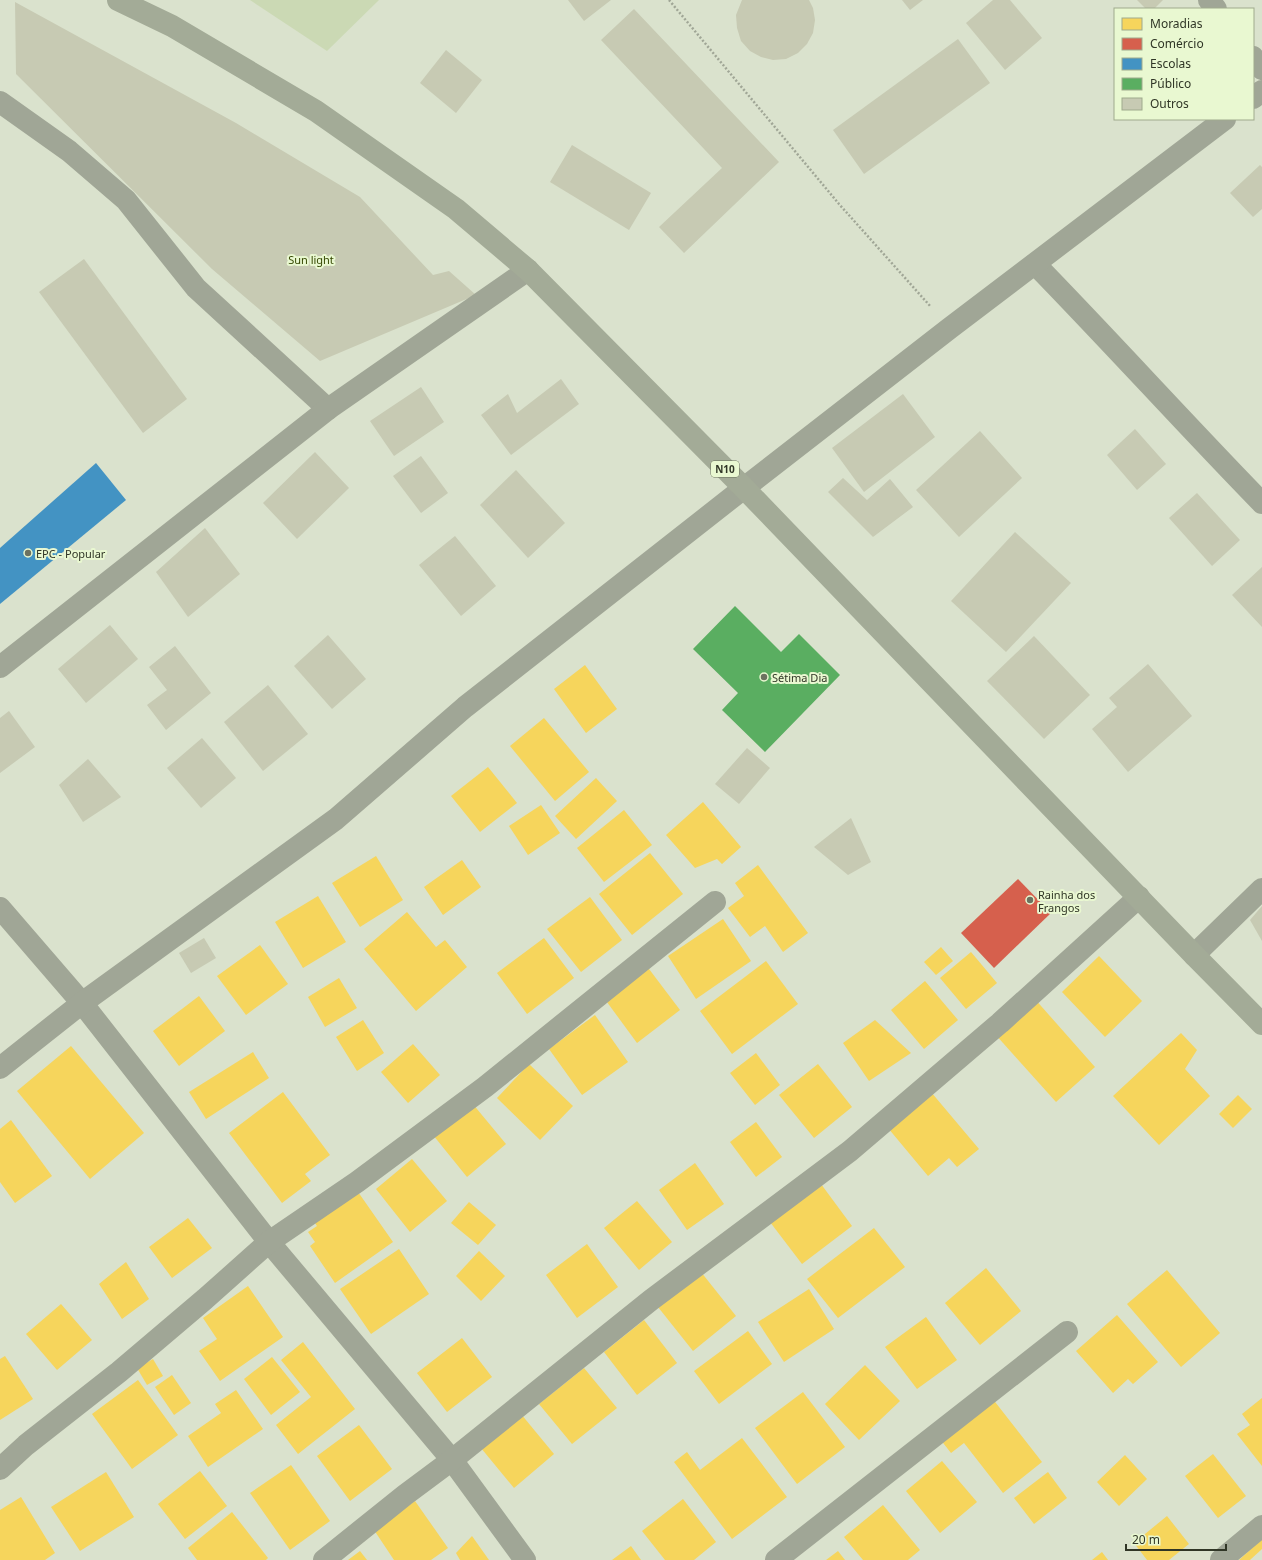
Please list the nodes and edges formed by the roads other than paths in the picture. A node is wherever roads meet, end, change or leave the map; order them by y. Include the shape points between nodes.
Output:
1 (118, 0) edge
2 (1209, 0) edge
3 (1215, 8) edge
4 (1254, 58) edge
5 (1262, 69) edge
6 (1262, 91) edge
7 (1254, 97) edge
8 (0, 102) edge
9 (1224, 120) edge
10 (1035, 264) junction
11 (528, 270) junction
12 (328, 409) junction
13 (744, 488) junction
14 (1262, 503) edge
15 (0, 667) edge
16 (1262, 890) edge
17 (1139, 897) junction
18 (715, 902) dead end
19 (0, 908) edge
20 (1194, 955) junction
21 (82, 1003) junction
22 (1262, 1024) edge
23 (0, 1068) edge
24 (269, 1242) junction
25 (1067, 1332) dead end
26 (452, 1460) junction
27 (0, 1469) edge
28 (1262, 1526) edge
29 (324, 1560) edge
30 (525, 1560) edge
31 (776, 1560) edge
32 (1221, 1560) edge

1 - 11 main road, N10 via 172,26 316,111 456,209
2 - 3 street
4 - 5 street
6 - 7 street
8 - 12 street via 69,151 126,200 196,288
9 - 10 street
10 - 13 street
10 - 14 street
11 - 12 street
11 - 13 main road, N10
12 - 15 street
13 - 17 main road, N10
13 - 21 street via 465,707 336,819
16 - 20 street
17 - 20 main road, N10
17 - 26 street via 1000,1023 850,1151 651,1300
18 - 24 street via 486,1087 357,1182
19 - 21 street
20 - 22 main road, N10
21 - 23 street
21 - 24 street
24 - 26 street
24 - 27 street via 119,1372 26,1445
25 - 31 street
26 - 29 street
26 - 30 street
28 - 32 street

